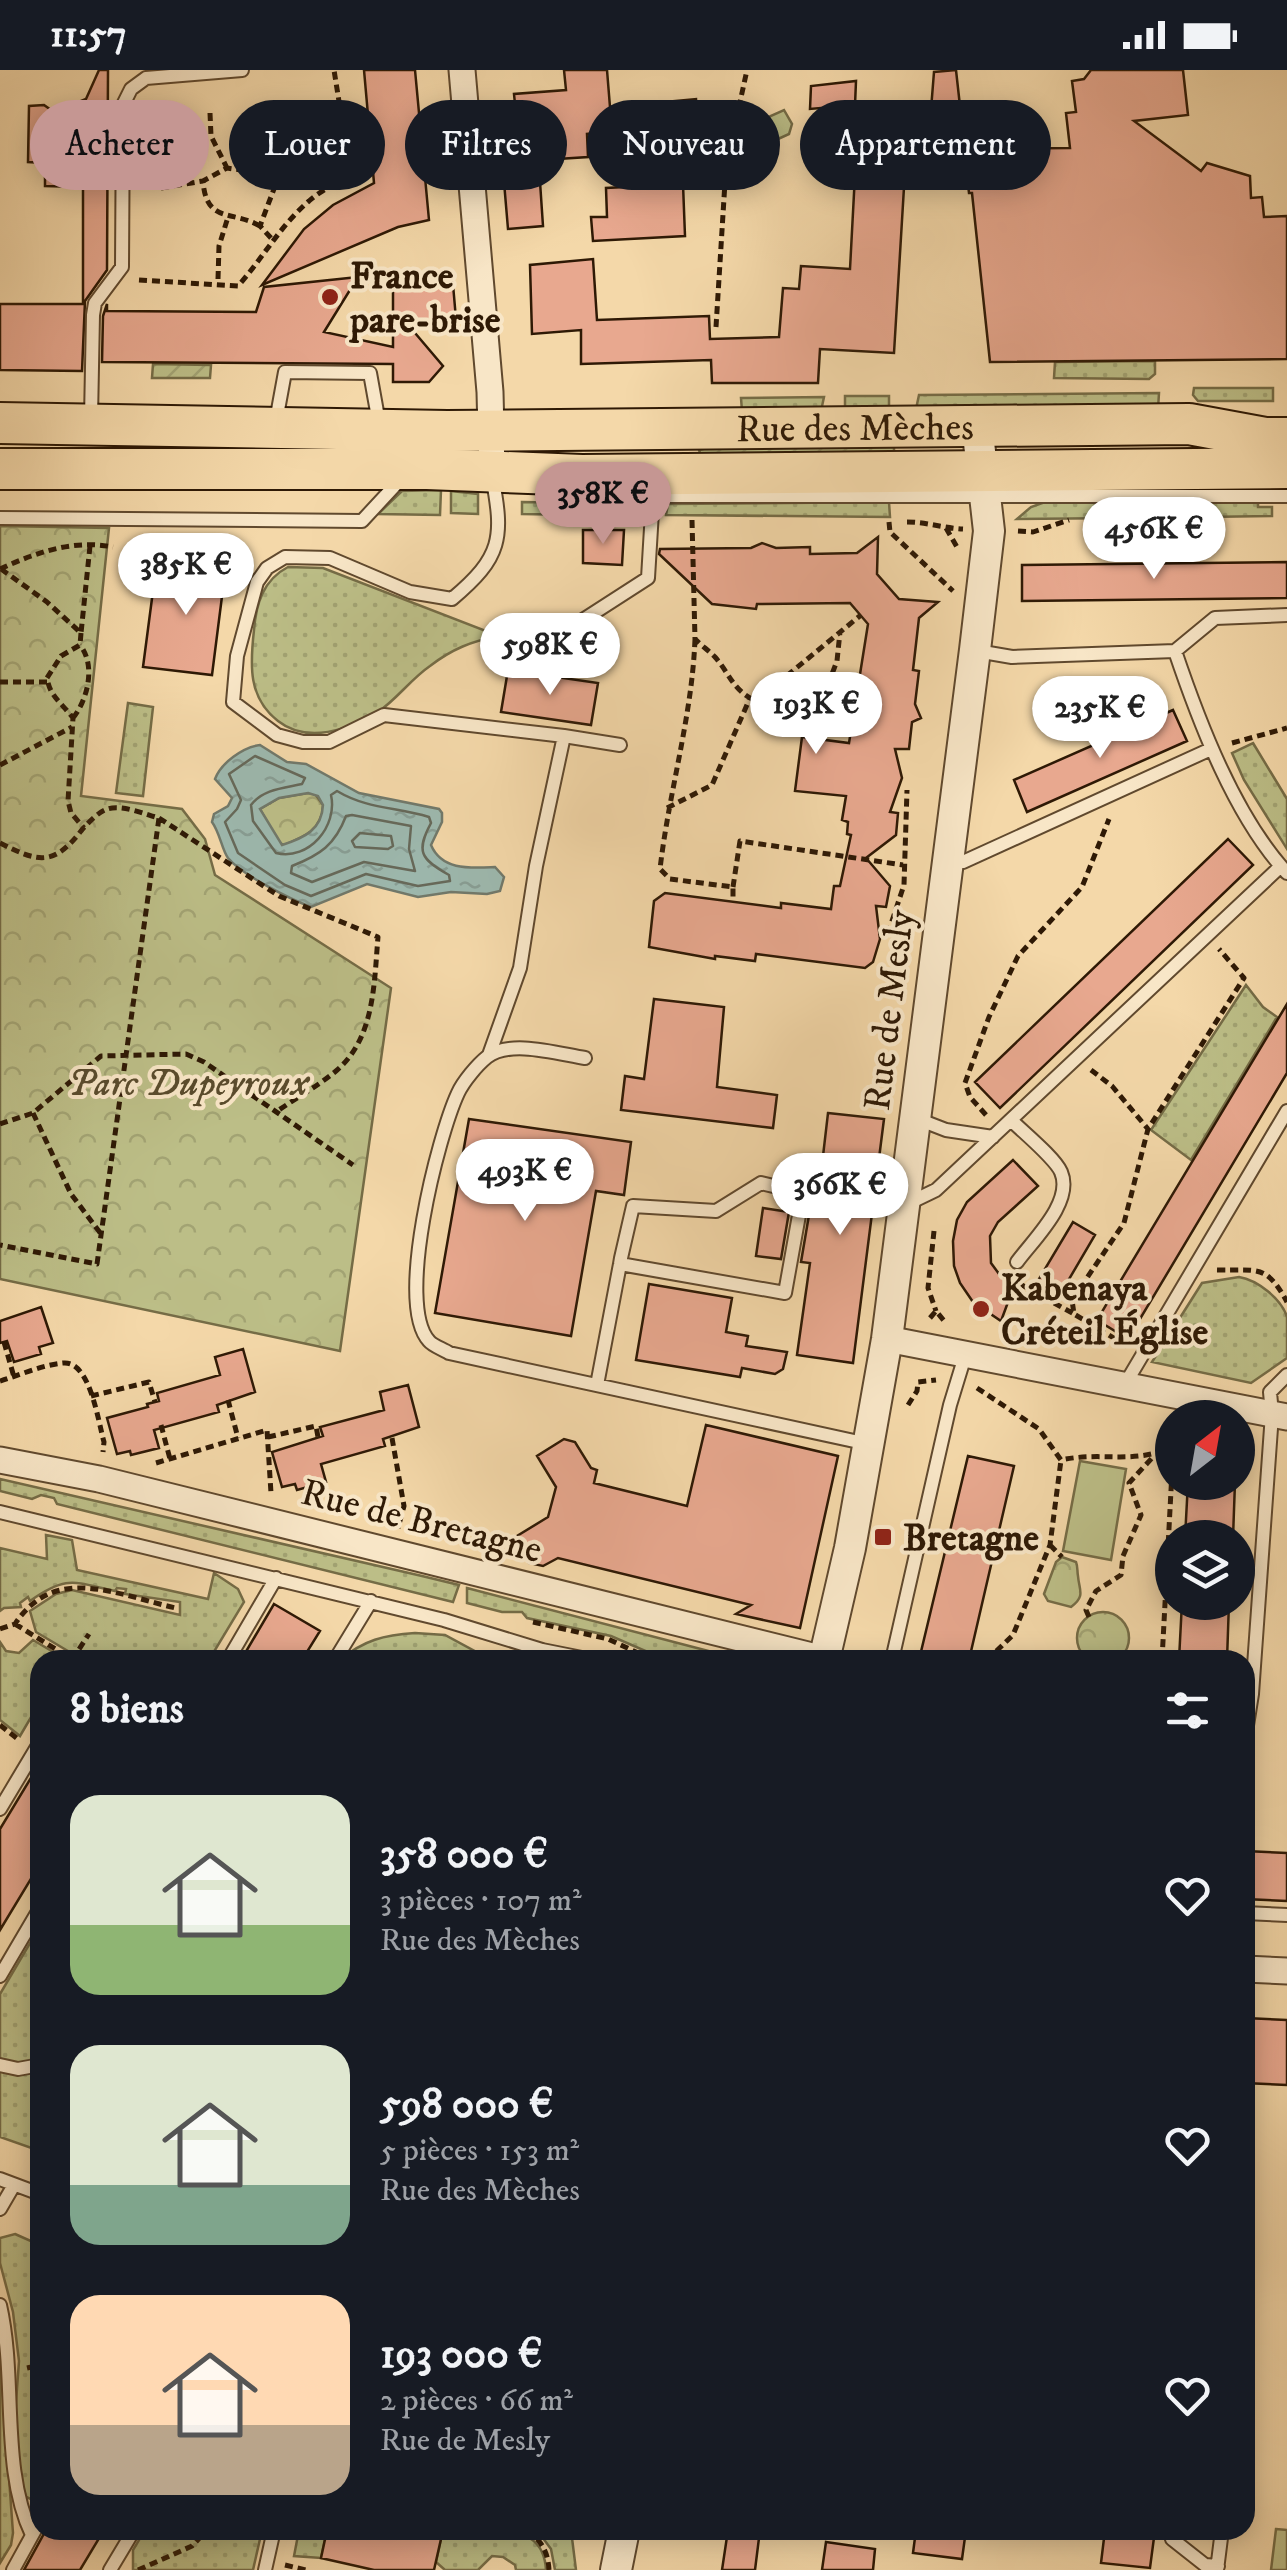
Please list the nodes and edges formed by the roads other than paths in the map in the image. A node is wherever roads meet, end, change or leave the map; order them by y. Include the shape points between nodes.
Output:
1 (242, 70) edge
2 (462, 70) edge
3 (0, 423) edge
4 (91, 425) junction
5 (977, 425) junction
6 (274, 428) junction
7 (380, 430) junction
8 (491, 430) junction
9 (1287, 438) edge
10 (1287, 468) edge
11 (0, 469) edge
12 (414, 469) junction
13 (492, 471) junction
14 (984, 482) junction
15 (652, 495) junction
16 (1287, 496) edge
17 (0, 518) edge
18 (1287, 615) edge
19 (507, 644) dead end
20 (975, 650) junction
21 (1174, 651) junction
22 (564, 736) junction
23 (620, 744) dead end
24 (1212, 749) junction
25 (947, 860) junction
26 (1284, 870) edge
27 (489, 1055) junction
28 (585, 1058) dead end
29 (1287, 1111) edge
30 (915, 1118) junction
31 (1012, 1120) junction
32 (986, 1136) junction
33 (905, 1206) junction
34 (1017, 1262) road end
35 (620, 1264) junction
36 (887, 1339) junction
37 (965, 1356) junction
38 (1287, 1374) edge
39 (1128, 1378) junction
40 (596, 1385) junction
41 (1279, 1416) edge
42 (868, 1444) junction
43 (0, 1460) edge
44 (0, 1512) edge
45 (276, 1578) junction
46 (371, 1601) junction
47 (234, 1650) edge
48 (340, 1650) edge
49 (522, 1650) edge
50 (784, 1650) edge
51 (826, 1650) edge
52 (894, 1650) edge
53 (1255, 1663) edge
54 (30, 1758) edge
55 (2, 1801) edge
56 (1255, 1913) edge
57 (1287, 1915) edge
58 (30, 1925) edge
59 (1255, 1970) edge
60 (1287, 1972) edge
61 (0, 1976) edge
62 (0, 2065) edge
63 (30, 2067) edge
64 (0, 2179) edge
65 (14, 2186) junction
66 (30, 2191) edge
67 (0, 2208) edge
68 (0, 2304) edge
69 (30, 2532) edge
70 (30, 2538) edge
71 (128, 2540) edge
72 (272, 2540) edge
73 (622, 2540) edge
74 (1173, 2540) edge
75 (1221, 2540) edge
76 (1218, 2568) edge
77 (12, 2570) edge
78 (110, 2570) edge
79 (265, 2570) edge
80 (616, 2570) edge

1 - 4 lane via 146,78 123,104 122,267 93,315
2 - 8 street
3 - 4 main road, Rue des Mèches
4 - 6 main road, Rue des Mèches
5 - 8 main road, Rue des Mèches
5 - 9 main road, Rue des Mèches via 1189,424
5 - 14 street, Rue de Mesly
6 - 7 main road, Rue des Mèches
6 - 7 lane via 285,372 370,373
7 - 8 main road, Rue des Mèches
8 - 13 street
10 - 14 main road, Rue des Mèches
11 - 12 main road, Rue des Mèches
12 - 13 main road, Rue des Mèches
12 - 17 lane via 362,521
13 - 14 main road, Rue des Mèches
13 - 15 lane, Rue des Mèches via 599,496
13 - 22 lane via 497,546 478,577 452,599 410,592 330,558 284,557 267,568 237,656 234,702 277,736 302,742 329,742 384,715
14 - 15 lane, Rue des Mèches
14 - 16 lane, Rue des Mèches
14 - 20 street, Rue de Mesly via 989,531
15 - 19 lane via 648,578 540,647
18 - 21 lane via 1214,618
20 - 21 lane via 1012,657
20 - 25 street, Rue de Mesly
21 - 24 lane
22 - 23 lane
22 - 27 lane via 520,968
24 - 25 lane via 963,862
24 - 26 lane
25 - 30 street, Rue de Mesly
26 - 31 lane
27 - 28 lane via 523,1048
27 - 40 lane via 460,1090 437,1150 416,1267 418,1317 428,1340 449,1353
29 - 39 lane
30 - 32 lane
30 - 33 street, Rue de Mesly
31 - 32 lane
31 - 34 lane via 1061,1171 1063,1192
32 - 33 lane via 936,1190
33 - 36 street, Rue de Mesly
35 - 35 lane via 633,1206 716,1211 761,1183 803,1193 785,1292
35 - 40 lane
36 - 37 street
36 - 42 street, Rue de Mesly
37 - 39 street
37 - 52 lane
38 - 41 lane via 1270,1392
39 - 41 street
40 - 42 lane
41 - 53 lane
42 - 51 street, Rue de Mesly
43 - 50 street, Rue de Bretagne via 100,1479
44 - 45 lane
45 - 46 lane
45 - 47 lane
46 - 48 lane
46 - 49 lane
54 - 55 lane
56 - 57 lane
58 - 61 lane
59 - 60 street
62 - 63 lane
64 - 65 lane
65 - 66 lane
65 - 67 lane
68 - 69 lane via 8,2338 9,2446 18,2512
70 - 77 lane
71 - 78 lane
72 - 79 lane
73 - 80 street
74 - 76 lane
75 - 76 lane

